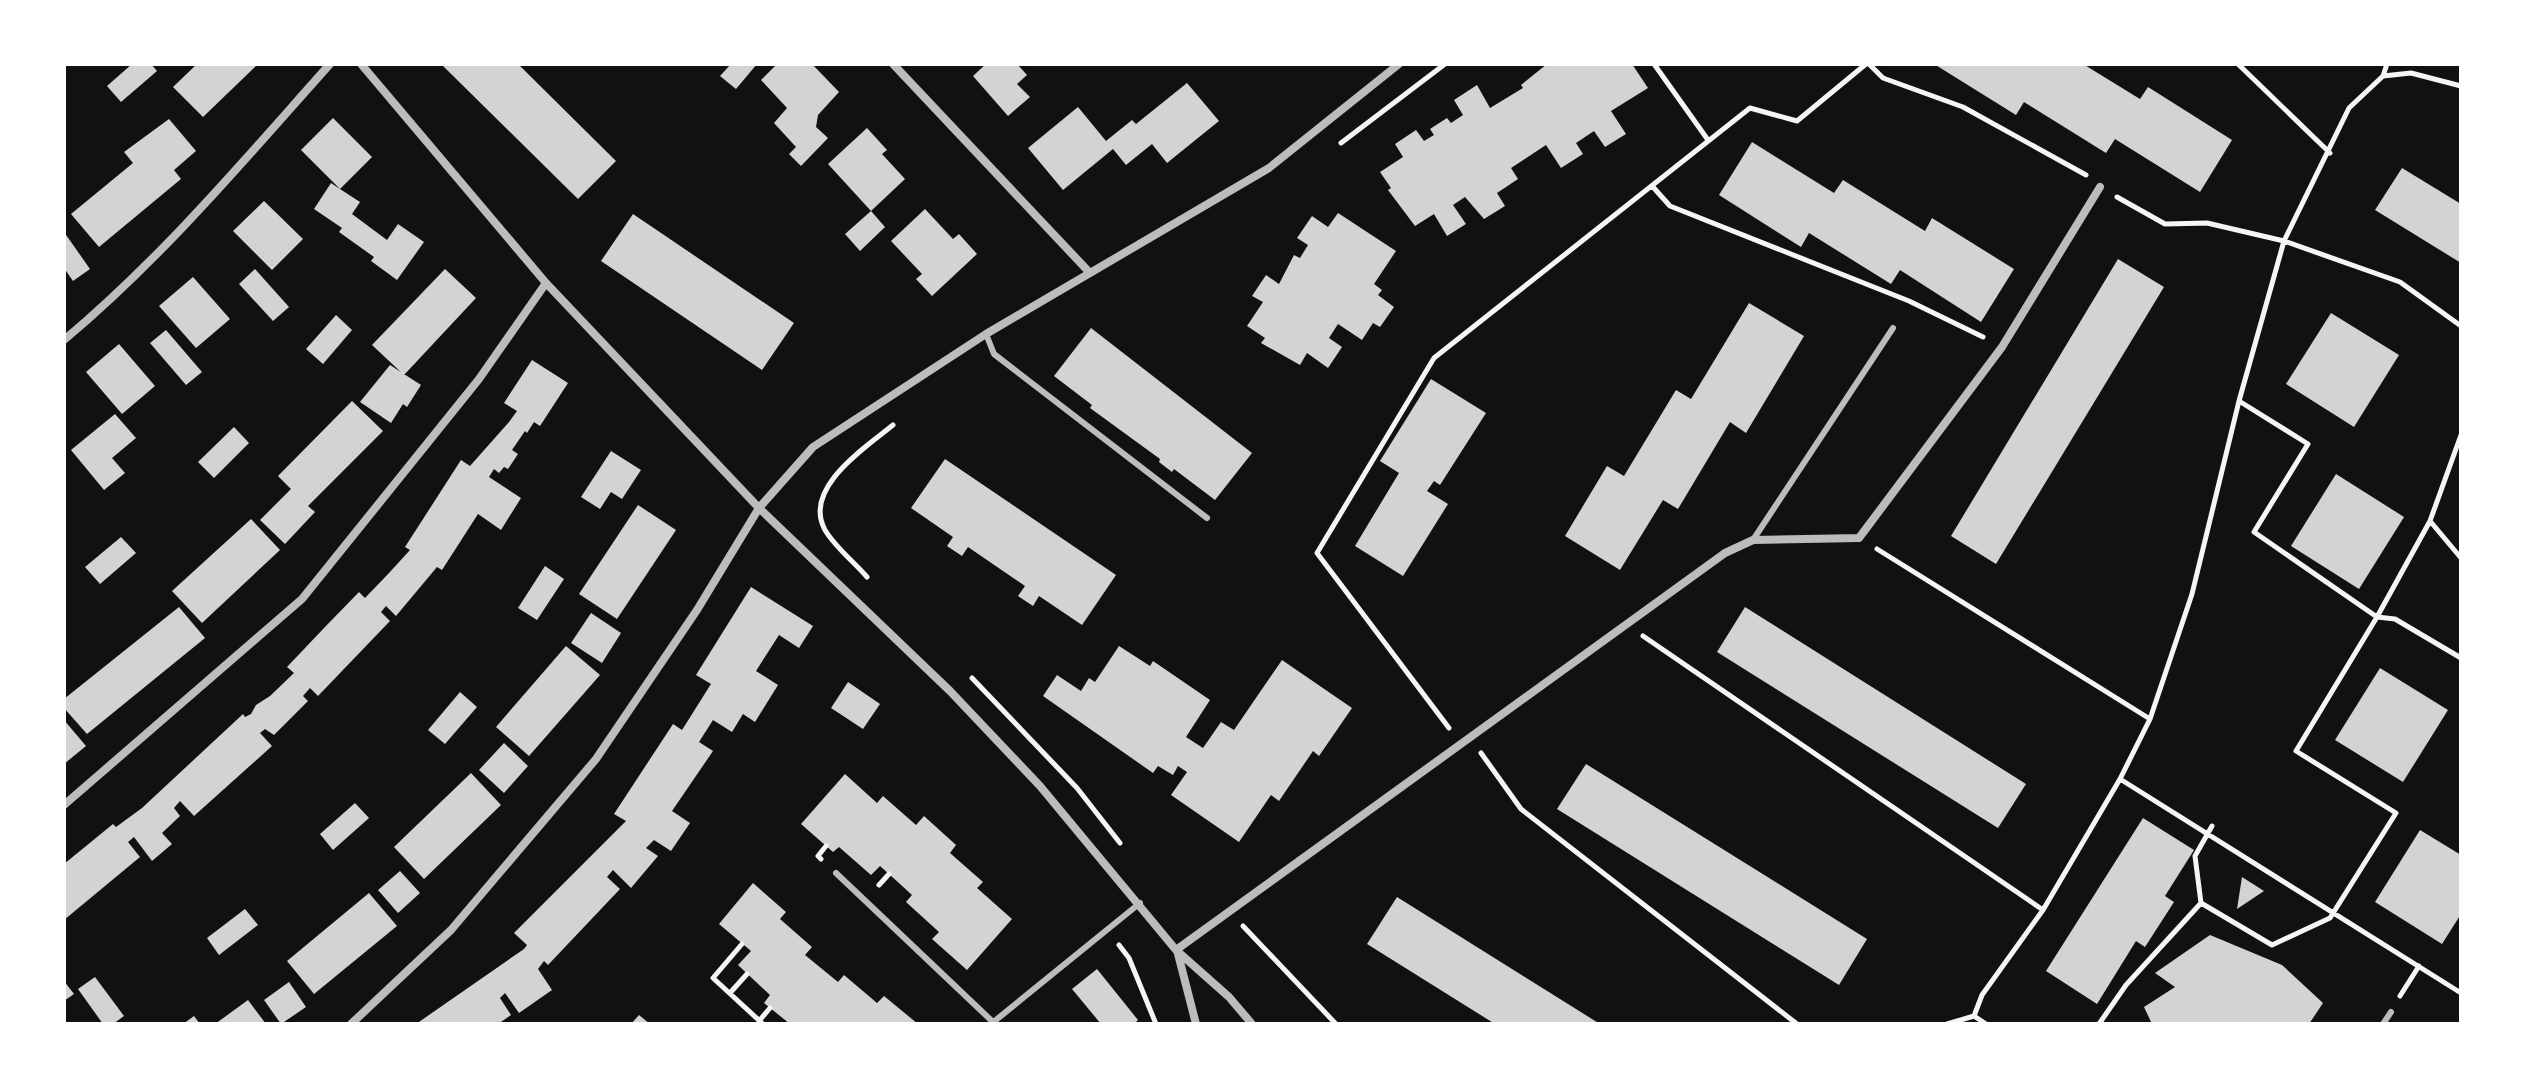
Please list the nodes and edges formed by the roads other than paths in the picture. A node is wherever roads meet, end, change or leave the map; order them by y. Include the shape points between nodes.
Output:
1 (330, 64) edge
2 (361, 64) edge
3 (893, 64) edge
4 (1399, 64) edge
5 (2100, 187) road end
6 (1090, 273) junction
7 (546, 283) junction
8 (1893, 328) dead end
9 (986, 334) junction
10 (64, 340) edge
11 (759, 508) junction
12 (1207, 518) dead end
13 (1753, 540) junction
14 (64, 805) edge
15 (836, 873) dead end
16 (1140, 903) junction
17 (1176, 950) junction
18 (2391, 1012) road end
19 (992, 1023) edge
20 (351, 1024) edge
21 (1196, 1024) edge
22 (1252, 1024) edge
23 (2383, 1024) edge

1 - 10 street via 191,218
2 - 7 street
3 - 6 street
4 - 6 street via 1269,168
5 - 13 street via 2002,347 1859,538
6 - 9 street
7 - 11 street
7 - 14 street via 479,379 302,599
8 - 13 lane
9 - 11 street via 813,447
9 - 12 lane via 994,354
11 - 16 street via 950,691
11 - 20 street via 596,759 451,930
13 - 17 street via 1725,553
15 - 19 lane
16 - 17 street
16 - 19 lane
17 - 21 street
17 - 22 street
18 - 23 lane

